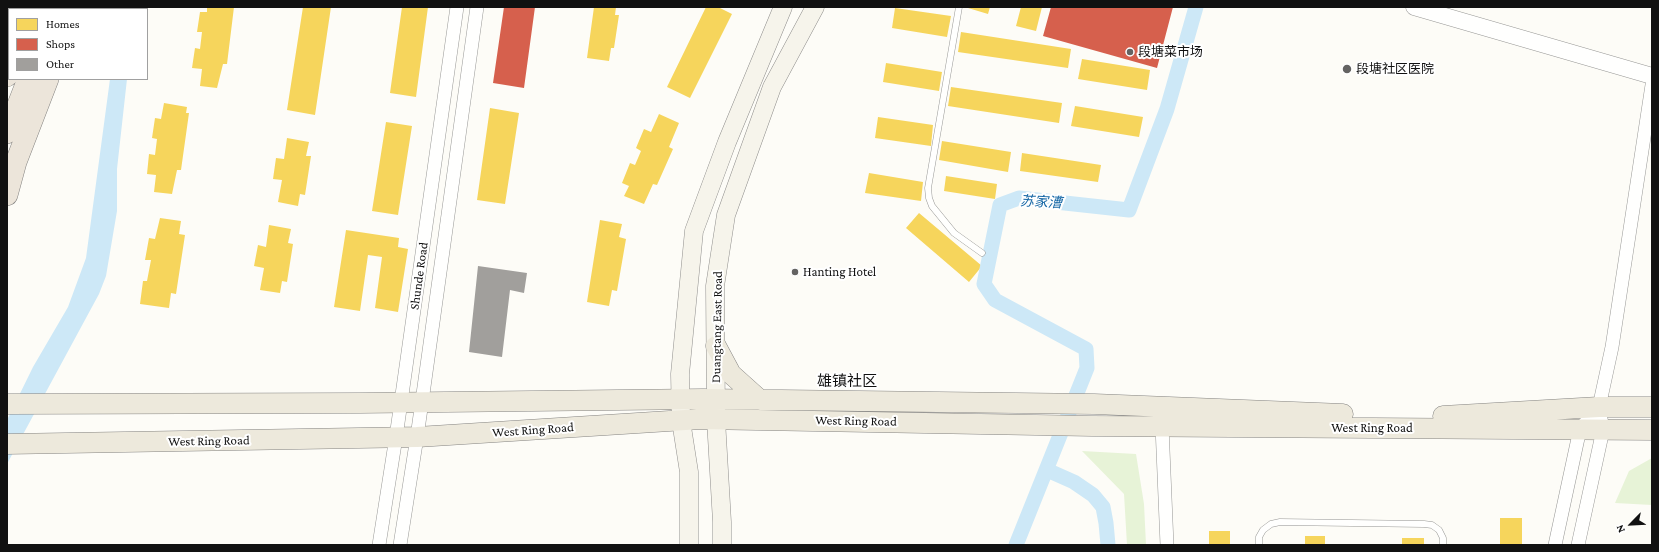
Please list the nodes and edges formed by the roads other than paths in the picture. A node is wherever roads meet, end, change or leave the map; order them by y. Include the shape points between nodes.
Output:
1 (457, 7) edge
2 (477, 7) edge
3 (783, 7) edge
4 (815, 7) edge
5 (959, 7) edge
6 (1414, 7) edge
7 (1652, 76) edge
8 (28, 80) edge
9 (48, 80) edge
10 (58, 80) edge
11 (1652, 85) edge
12 (7, 133) edge
13 (7, 195) edge
14 (7, 202) edge
15 (982, 253) dead end
16 (716, 346) junction
17 (680, 399) junction
18 (715, 399) junction
19 (760, 400) junction
20 (422, 402) junction
21 (401, 403) junction
22 (7, 404) edge
23 (1599, 407) junction
24 (1652, 407) edge
25 (716, 420) junction
26 (680, 421) junction
27 (1162, 426) junction
28 (1580, 429) junction
29 (1603, 430) junction
30 (1652, 430) edge
31 (396, 437) junction
32 (417, 437) junction
33 (7, 444) edge
34 (379, 545) edge
35 (400, 545) edge
36 (689, 545) edge
37 (722, 545) edge
38 (1167, 545) edge
39 (1259, 545) edge
40 (1443, 545) edge
41 (1555, 545) edge
42 (1578, 545) edge

1 - 21 street, Shunde Road
2 - 20 street, Shunde Road
3 - 17 main road via 727,142 694,231 680,374
4 - 16 main road, Duangtang East Road via 772,87 726,214 715,286
5 - 15 lane via 928,188 932,206 954,234
6 - 7 street
8 - 12 highway
9 - 13 highway via 16,162
10 - 14 main road
11 - 23 street via 1612,347
16 - 18 main road, Duangtang East Road
16 - 19 main road via 731,374
17 - 18 main road, West Ring Road
17 - 20 main road, West Ring Road
17 - 26 main road
18 - 19 main road, West Ring Road
18 - 25 main road, Duangtang East Road
19 - 23 main road, West Ring Road via 1094,404 1410,417
20 - 21 main road, West Ring Road
20 - 32 street, Shunde Road
21 - 22 main road, West Ring Road
21 - 31 street, Shunde Road
23 - 24 main road, West Ring Road
23 - 28 street
23 - 29 street
25 - 26 main road, West Ring Road
25 - 27 main road, West Ring Road
25 - 37 main road, Duangtang East Road
26 - 32 main road, West Ring Road
26 - 36 main road via 689,472
27 - 28 main road, West Ring Road
27 - 38 street
28 - 29 main road, West Ring Road
28 - 41 street
29 - 30 main road, West Ring Road
29 - 42 street
31 - 32 main road, West Ring Road
31 - 33 main road, West Ring Road
31 - 34 street, Shunde Road
32 - 35 street, Shunde Road
39 - 40 lane via 1259,537 1263,530 1271,524 1280,522 1432,525 1439,530

